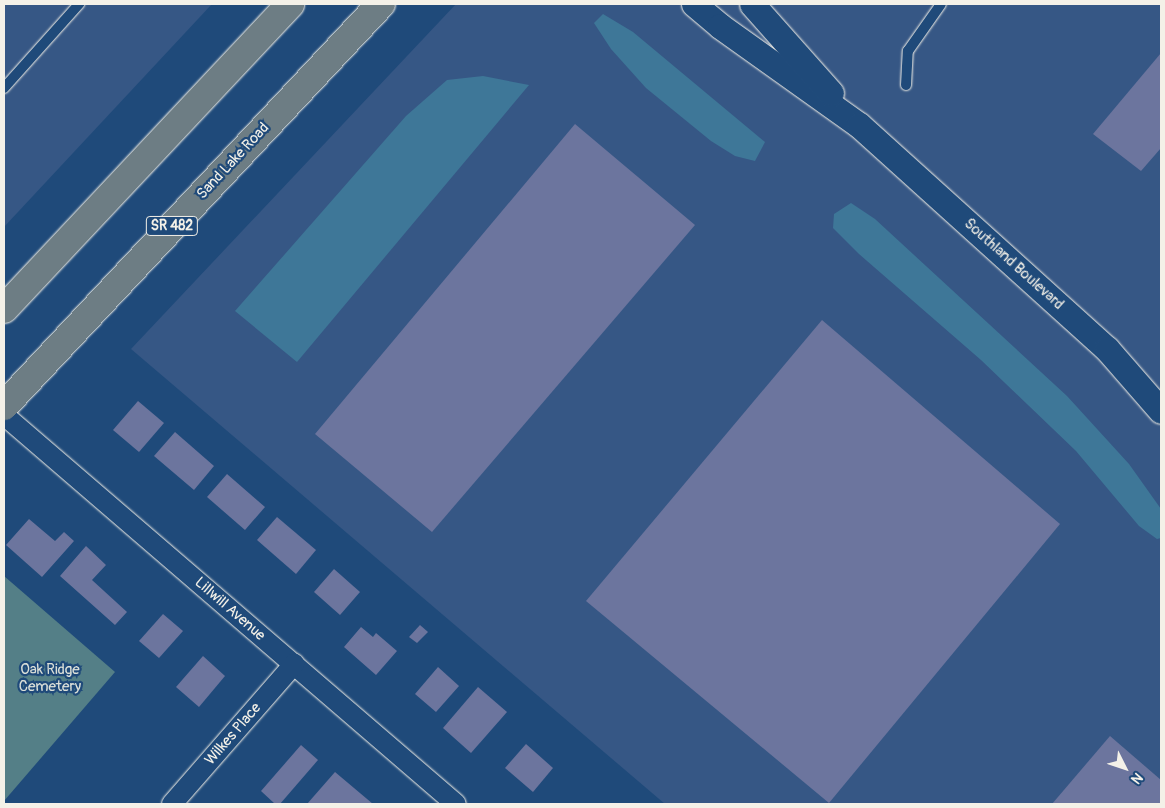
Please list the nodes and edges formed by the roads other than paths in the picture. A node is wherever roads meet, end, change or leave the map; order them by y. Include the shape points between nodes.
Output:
1 (79, 4) edge
2 (290, 4) edge
3 (381, 4) edge
4 (694, 4) edge
5 (752, 4) edge
6 (941, 4) edge
7 (906, 85) dead end
8 (4, 88) edge
9 (859, 125) junction
10 (4, 309) edge
11 (4, 406) edge
12 (1161, 411) edge
13 (4, 414) edge
14 (294, 664) junction
15 (172, 804) edge
16 (456, 804) edge

1 - 8 lane
2 - 10 main road
3 - 11 main road, Sand Lake Road / SR 482
4 - 9 street, Southland Boulevard
5 - 9 street, Southland Boulevard
6 - 7 lane via 908,51
9 - 12 street, Southland Boulevard via 1107,349
13 - 14 street, Lillwill Avenue
14 - 15 street, Wilkes Place
14 - 16 street, Lillwill Avenue

